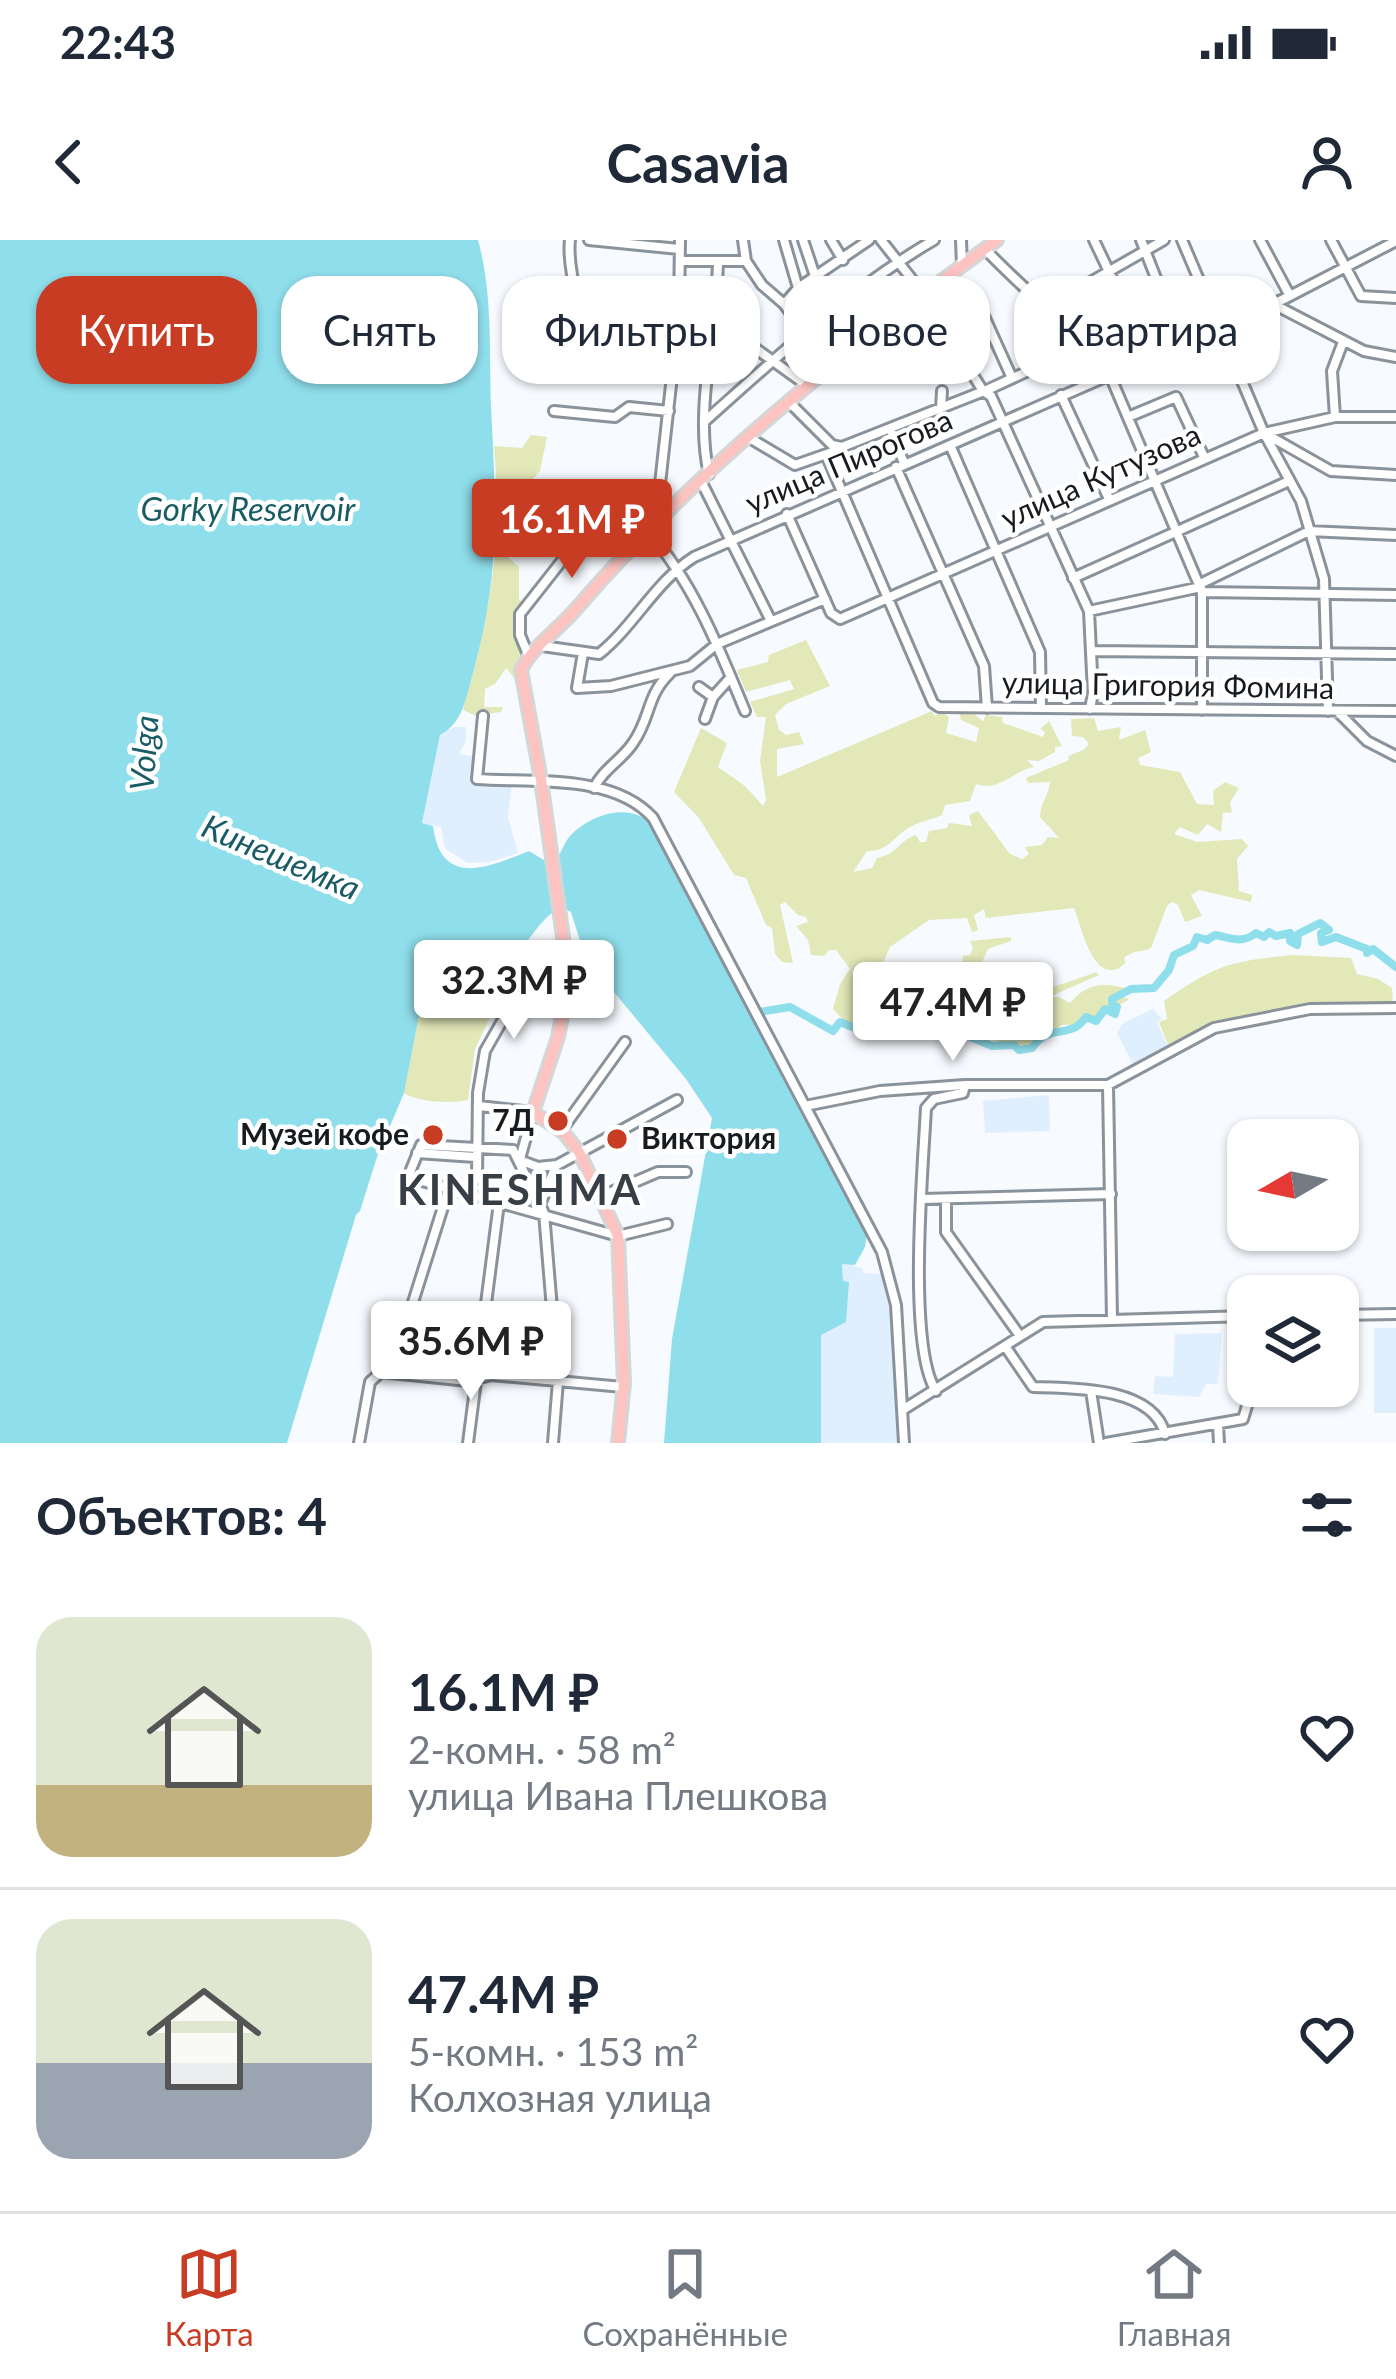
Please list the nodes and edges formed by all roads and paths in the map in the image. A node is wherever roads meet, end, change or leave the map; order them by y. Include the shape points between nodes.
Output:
1 (570, 240) edge
2 (589, 240) edge
3 (743, 240) edge
4 (784, 240) edge
5 (803, 240) edge
6 (831, 240) edge
7 (869, 240) edge
8 (880, 240) edge
9 (934, 240) edge
10 (961, 240) edge
11 (997, 240) edge
12 (1094, 240) edge
13 (1141, 240) edge
14 (1164, 240) edge
15 (1182, 240) edge
16 (1260, 240) edge
17 (1331, 240) edge
18 (1394, 241) edge
19 (680, 244) edge
20 (985, 249) junction
21 (1145, 253) junction
22 (843, 260) junction
23 (681, 261) junction
24 (718, 261) junction
25 (746, 261) junction
26 (896, 262) junction
27 (962, 266) junction
28 (1348, 266) junction
29 (1112, 272) junction
30 (572, 276) edge
31 (680, 276) edge
32 (718, 276) edge
33 (794, 276) edge
34 (815, 276) joint
35 (877, 276) edge
36 (907, 276) edge
37 (948, 276) edge
38 (1105, 276) edge
39 (1114, 276) edge
40 (1154, 276) edge
41 (1198, 276) edge
42 (1014, 279) edge
43 (1290, 296) junction
44 (1396, 298) edge
45 (1280, 301) edge
46 (784, 304) edge
47 (1280, 308) edge
48 (990, 329) edge
49 (1343, 342) junction
50 (784, 349) edge
51 (760, 354) edge
52 (1396, 357) edge
53 (770, 361) junction
54 (784, 370) edge
55 (1012, 378) joint
56 (672, 384) edge
57 (709, 384) edge
58 (805, 384) edge
59 (979, 384) edge
60 (1086, 384) edge
61 (1113, 384) edge
62 (1244, 384) edge
63 (942, 391) dead end
64 (983, 391) junction
65 (1061, 395) junction
66 (788, 401) junction
67 (941, 408) junction
68 (554, 411) dead end
69 (669, 411) junction
70 (1128, 417) junction
71 (1336, 417) junction
72 (1396, 417) edge
73 (1004, 421) junction
74 (704, 422) junction
75 (890, 428) junction
76 (1264, 433) junction
77 (748, 437) junction
78 (950, 445) junction
79 (838, 449) junction
80 (1204, 458) junction
81 (900, 465) junction
82 (1396, 475) edge
83 (705, 478) junction
84 (1154, 479) junction
85 (1289, 481) junction
86 (842, 490) junction
87 (1109, 499) junction
88 (787, 514) junction
89 (1051, 527) junction
90 (648, 530) junction
91 (1310, 531) junction
92 (1176, 532) junction
93 (1396, 535) edge
94 (732, 538) junction
95 (998, 548) junction
96 (677, 568) junction
97 (941, 574) junction
98 (1073, 578) junction
99 (1201, 588) junction
100 (1325, 596) junction
101 (1396, 596) edge
102 (890, 598) junction
103 (825, 599) junction
104 (1089, 610) junction
105 (771, 620) junction
106 (717, 644) junction
107 (542, 646) junction
108 (1093, 651) junction
109 (1202, 652) junction
110 (584, 653) junction
111 (1329, 654) junction
112 (1396, 654) edge
113 (529, 657) junction
114 (671, 672) junction
115 (731, 677) junction
116 (699, 687) dead end
117 (713, 697) junction
118 (987, 708) junction
119 (1041, 708) junction
120 (1090, 709) junction
121 (1202, 710) junction
122 (745, 711) dead end
123 (1332, 711) junction
124 (1396, 711) edge
125 (483, 716) dead end
126 (705, 718) dead end
127 (1396, 756) edge
128 (541, 780) junction
129 (594, 788) junction
130 (525, 981) dead end
131 (1396, 1008) edge
132 (625, 1042) dead end
133 (965, 1085) junction
134 (1108, 1085) junction
135 (677, 1100) dead end
136 (479, 1106) junction
137 (806, 1106) junction
138 (532, 1112) junction
139 (561, 1131) junction
140 (517, 1148) junction
141 (476, 1152) junction
142 (579, 1152) junction
143 (520, 1160) junction
144 (557, 1165) junction
145 (686, 1172) dead end
146 (476, 1179) dead end
147 (449, 1188) junction
148 (1111, 1194) junction
149 (602, 1196) junction
150 (922, 1198) junction
151 (946, 1200) junction
152 (499, 1203) junction
153 (540, 1203) junction
154 (544, 1214) junction
155 (667, 1224) dead end
156 (618, 1236) junction
157 (1396, 1314) edge
158 (1359, 1315) edge
159 (1227, 1316) edge
160 (1112, 1319) junction
161 (1020, 1336) junction
162 (1005, 1346) junction
163 (387, 1372) junction
164 (476, 1379) junction
165 (558, 1381) junction
166 (623, 1387) junction
167 (937, 1390) junction
168 (1090, 1391) junction
169 (1248, 1407) edge
170 (904, 1409) junction
171 (1218, 1425) junction
172 (1165, 1434) junction
173 (359, 1443) edge
174 (468, 1443) edge
175 (553, 1443) edge
176 (618, 1443) edge
177 (904, 1443) edge
178 (1103, 1443) edge
179 (1219, 1443) edge

1 - 30 street
2 - 19 street
3 - 25 street
4 - 33 street
5 - 34 street
6 - 22 street
7 - 22 street
8 - 26 street
9 - 26 street
10 - 27 street
11 - 20 main road
12 - 29 street
13 - 21 street
14 - 21 street
15 - 41 street
16 - 43 street
17 - 28 street
18 - 28 street, улица Пирогова
19 - 23 street
20 - 27 main road
20 - 42 street
21 - 29 street
21 - 40 street
22 - 34 street
23 - 24 street
23 - 31 street
24 - 25 street
24 - 32 street
25 - 46 street
26 - 35 street
26 - 36 street
27 - 37 main road
28 - 43 street, улица Пирогова
28 - 44 street via 1362,296
29 - 38 street
29 - 39 street
43 - 45 street, улица Пирогова
47 - 49 street
48 - 55 street
49 - 52 street
49 - 71 street via 1331,371
50 - 53 street
51 - 53 street
53 - 54 street
53 - 74 street
55 - 64 street
56 - 69 street
57 - 74 street
58 - 66 main road
59 - 64 street
60 - 65 street, улица Пирогова
61 - 70 street
62 - 76 street
63 - 67 street
64 - 67 street
64 - 73 street
65 - 73 street, улица Пирогова
65 - 87 street
66 - 77 main road
66 - 79 street
67 - 75 street
68 - 69 street
69 - 90 street
70 - 80 street via 1176,398
70 - 84 street
71 - 72 street, улица Кутузова
71 - 76 street, улица Кутузова
73 - 78 street, улица Пирогова
73 - 89 street
74 - 83 street
75 - 79 street
75 - 81 street
76 - 80 street, улица Кутузова
76 - 82 street via 1331,471
76 - 85 street
77 - 79 street via 795,465
77 - 83 main road
78 - 81 street, улица Пирогова
78 - 95 street
79 - 86 street via 828,459
80 - 84 street, улица Кутузова
81 - 86 street, улица Пирогова
81 - 97 street
83 - 90 main road
83 - 94 street
84 - 87 street, улица Кутузова
84 - 92 street
85 - 91 street
85 - 92 street
86 - 88 street, улица Пирогова
86 - 102 street
87 - 89 street, улица Кутузова
88 - 94 street, улица Пирогова
88 - 103 street
89 - 95 street, улица Кутузова
89 - 98 street
90 - 96 street
90 - 107 main road
90 - 113 street via 605,506 520,614
91 - 93 street
91 - 99 street
91 - 100 street
92 - 98 street
92 - 99 street
94 - 96 street, улица Пирогова
94 - 105 street
95 - 97 street, улица Кутузова
95 - 119 street via 1040,652
96 - 106 street
96 - 110 street, улица Пирогова via 623,634 599,654
97 - 102 street, улица Кутузова
97 - 118 street via 984,666
98 - 104 street
99 - 100 street
99 - 104 street
99 - 109 street
100 - 101 street
100 - 111 street
102 - 103 street, улица Кутузова via 836,619
102 - 118 street, улица Григория Фомина via 933,703
103 - 105 street
104 - 108 street
105 - 106 street
106 - 114 street
106 - 115 street
107 - 110 street
107 - 113 main road
108 - 109 street
108 - 120 street
109 - 111 street
109 - 121 street
110 - 114 street via 577,688
111 - 112 street
111 - 123 street
113 - 128 main road via 521,685
114 - 129 street via 652,692 631,748
115 - 117 street
115 - 122 street
116 - 117 street
117 - 126 street
118 - 119 street, улица Григория Фомина
119 - 120 street, улица Григория Фомина
120 - 121 street, улица Григория Фомина
121 - 123 street, улица Григория Фомина
123 - 124 street, улица Григория Фомина
123 - 127 street
125 - 128 street via 477,779
128 - 129 street
128 - 138 main road via 568,992
129 - 137 street via 653,818
130 - 136 street via 485,1051
131 - 134 street via 1310,1009 1214,1028
132 - 139 street
133 - 134 street
133 - 137 street
133 - 150 street via 926,1108
134 - 148 street
135 - 142 street
136 - 138 street
136 - 141 street
137 - 170 street via 887,1265
138 - 139 main road
138 - 140 street
139 - 142 main road
140 - 141 street
140 - 143 street
141 - 146 street
141 - 147 street via 422,1144 408,1177
142 - 144 street
142 - 149 main road
143 - 144 street
143 - 153 street
144 - 153 street
145 - 149 street via 658,1172
147 - 152 street
147 - 163 street
148 - 151 street
148 - 160 street
149 - 156 main road
150 - 151 street
150 - 167 street via 924,1354
151 - 161 street via 946,1232
152 - 154 street
152 - 164 street
153 - 154 street
154 - 156 street
154 - 165 street
155 - 156 street
156 - 166 main road
157 - 158 street
159 - 160 street
160 - 161 street via 1045,1322
161 - 162 street
162 - 167 street
162 - 168 street via 1033,1387
163 - 164 street
163 - 173 street via 371,1379
164 - 165 street
164 - 174 street
165 - 166 street
165 - 175 street
166 - 176 main road
167 - 170 street
168 - 172 street via 1111,1390 1152,1412
168 - 178 street
169 - 171 street via 1245,1417
170 - 177 street
171 - 172 street
171 - 179 street
172 - 178 street

